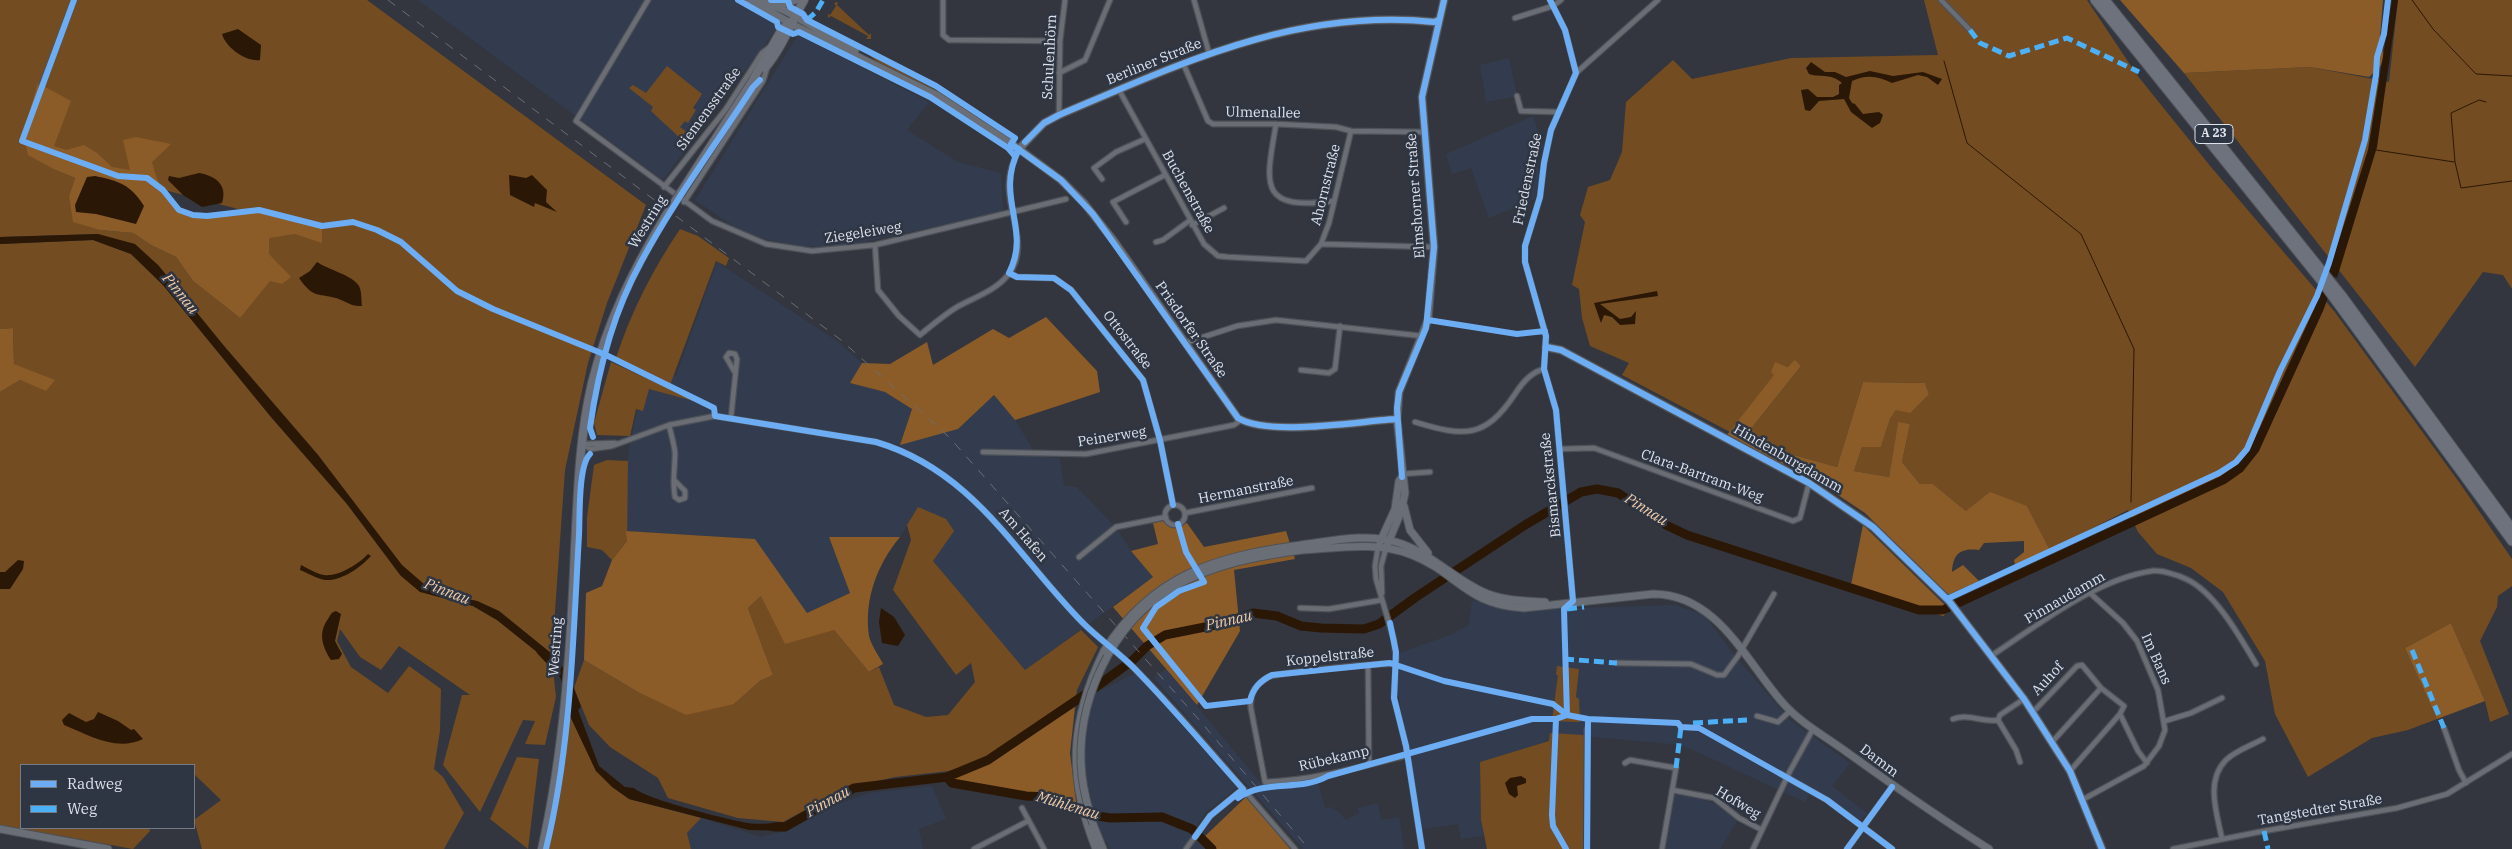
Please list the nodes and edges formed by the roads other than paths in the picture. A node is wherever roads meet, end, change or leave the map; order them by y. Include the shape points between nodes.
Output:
1 (74, 0) edge
2 (648, 0) edge
3 (749, 0) edge
4 (759, 0) edge
5 (796, 0) edge
6 (804, 0) edge
7 (943, 0) edge
8 (1065, 0) edge
9 (1110, 0) edge
10 (1194, 0) edge
11 (1444, 0) edge
12 (1550, 0) edge
13 (1560, 0) edge
14 (1658, 0) edge
15 (1941, 0) edge
16 (2095, 0) edge
17 (2105, 0) edge
18 (775, 6) junction
19 (1553, 6) junction
20 (1515, 18) dead end
21 (792, 19) junction
22 (1439, 20) junction
23 (1970, 30) dead end
24 (1060, 41) junction
25 (772, 45) junction
26 (1209, 53) junction
27 (1184, 63) junction
28 (1059, 73) junction
29 (1576, 73) junction
30 (42, 85) dead end
31 (754, 87) junction
32 (1119, 90) junction
33 (1517, 96) dead end
34 (1559, 112) junction
35 (1059, 115) junction
36 (1276, 124) junction
37 (1351, 131) junction
38 (1424, 132) junction
39 (1145, 139) junction
40 (1019, 149) junction
41 (1165, 175) junction
42 (1102, 179) dead end
43 (664, 187) junction
44 (1066, 199) dead end
45 (684, 202) junction
46 (1334, 202) junction
47 (1224, 208) dead end
48 (1013, 213) junction
49 (1126, 222) dead end
50 (1191, 223) junction
51 (1156, 242) dead end
52 (1321, 244) junction
53 (875, 245) junction
54 (1434, 247) junction
55 (1009, 274) junction
56 (2321, 274) junction
57 (1340, 326) junction
58 (1423, 337) junction
59 (1185, 343) junction
60 (1546, 348) junction
61 (1544, 369) junction
62 (1302, 370) dead end
63 (734, 371) dead end
64 (731, 417) junction
65 (1398, 419) junction
66 (1241, 420) junction
67 (1415, 422) dead end
68 (669, 425) junction
69 (1160, 440) junction
70 (581, 444) junction
71 (1560, 449) junction
72 (983, 452) dead end
73 (1430, 472) dead end
74 (1402, 475) junction
75 (674, 480) dead end
76 (1809, 483) junction
77 (1312, 488) dead end
78 (1404, 504) junction
79 (1173, 505) junction
80 (1185, 513) junction
81 (1166, 517) junction
82 (2512, 529) edge
83 (1386, 539) junction
84 (2512, 541) edge
85 (1302, 547) junction
86 (1378, 547) junction
87 (1386, 548) junction
88 (1079, 557) dead end
89 (1431, 557) junction
90 (1442, 569) junction
91 (1457, 580) junction
92 (1486, 593) junction
93 (2090, 593) junction
94 (1774, 594) dead end
95 (1476, 596) junction
96 (1382, 600) junction
97 (1531, 601) junction
98 (1573, 601) junction
99 (1564, 602) junction
100 (1300, 608) dead end
101 (1524, 608) junction
102 (1741, 650) junction
103 (1991, 656) junction
104 (1617, 663) dead end
105 (1396, 664) junction
106 (2256, 664) dead end
107 (1368, 665) junction
108 (2101, 688) junction
109 (2222, 698) dead end
110 (2024, 699) junction
111 (1790, 711) junction
112 (2033, 712) junction
113 (2120, 714) junction
114 (1757, 716) dead end
115 (1953, 719) dead end
116 (1998, 720) junction
117 (2165, 721) junction
118 (2444, 728) dead end
119 (1587, 729) dead end
120 (1813, 729) junction
121 (2263, 739) dead end
122 (2052, 741) junction
123 (1408, 755) junction
124 (2510, 756) edge
125 (2020, 762) dead end
126 (2147, 762) junction
127 (2512, 762) edge
128 (1625, 763) dead end
129 (1369, 764) junction
130 (2070, 771) junction
131 (1781, 774) dead end
132 (1787, 778) junction
133 (1265, 782) joint
134 (2466, 783) junction
135 (1892, 786) junction
136 (1243, 790) junction
137 (1672, 790) junction
138 (2082, 800) junction
139 (1022, 808) dead end
140 (1028, 820) junction
141 (1090, 825) junction
142 (1863, 827) junction
143 (0, 829) edge
144 (1762, 830) junction
145 (2222, 839) junction
146 (108, 849) edge
147 (542, 849) edge
148 (974, 849) edge
149 (1044, 849) edge
150 (1096, 849) edge
151 (1104, 849) edge
152 (1186, 849) edge
153 (1295, 849) edge
154 (1422, 849) edge
155 (1588, 849) edge
156 (1662, 849) edge
157 (1753, 849) edge
158 (1847, 849) edge
159 (1892, 849) edge
160 (1989, 849) edge
161 (2102, 849) edge
162 (2173, 849) edge

1 - 30 street
2 - 43 street, Ziegeleiweg via 576,121
3 - 21 main road, Prisdorfer Straße
4 - 18 main road, Prisdorfer Straße
5 - 18 main road
6 - 21 main road, Westring
7 - 24 street via 942,30 948,40
8 - 24 street, Schulenhörn
9 - 28 street via 1085,60
10 - 26 street
11 - 22 main road, Elmshorner Straße
12 - 19 street
13 - 19 street
14 - 29 street
15 - 23 street
16 - 56 highway, A 23
17 - 56 highway, A 23
18 - 21 main road, Prisdorfer Straße
19 - 20 street
19 - 29 street via 1565,30
21 - 25 main road, Westring
21 - 31 main road, Westring via 788,32
21 - 40 main road, Prisdorfer Straße via 938,96
22 - 26 main road, Berliner Straße via 1341,22 1242,42
22 - 38 main road, Elmshorner Straße via 1422,97
24 - 28 street, Schulenhörn
25 - 31 main road, Westring
25 - 43 street, Siemensstraße via 762,53 708,133
26 - 27 main road, Berliner Straße
27 - 32 main road, Berliner Straße
27 - 36 street, Ulmenallee via 1208,121 1213,124
28 - 35 street, Schulenhörn
29 - 34 street, Friedenstraße
31 - 45 street, Siemensstraße
31 - 70 main road, Westring, bridge via 665,218 628,283 607,334 592,385
32 - 35 main road, Berliner Straße
32 - 39 street, Buchenstraße
33 - 34 street via 1522,111
34 - 60 street, Friedenstraße via 1551,130 1540,197 1525,246 1525,262 1542,317
35 - 40 main road, Berliner Straße via 1044,123
36 - 37 street, Ulmenallee via 1336,127
36 - 46 street via 1268,171 1272,190 1278,197 1290,201
37 - 38 street, Ulmenallee
37 - 46 street, Ahornstraße
38 - 54 main road, Elmshorner Straße
39 - 41 street, Buchenstraße
39 - 42 street via 1116,152 1094,168
40 - 48 street, Berliner Straße via 1009,178
40 - 59 main road, Prisdorfer Straße via 1061,180 1094,214
41 - 49 street via 1113,202
41 - 50 street, Buchenstraße
43 - 45 street, Ziegeleiweg
44 - 48 street, Ziegeleiweg
45 - 53 street, Ziegeleiweg via 725,228 766,244 812,251
46 - 52 street, Ahornstraße
47 - 50 street
48 - 53 street, Ziegeleiweg
48 - 55 street, Berliner Straße via 1018,247
50 - 51 street
50 - 52 street, Buchenstraße via 1211,252 1228,258 1306,261
52 - 54 street
53 - 55 street via 878,290 920,335 957,308 995,288
54 - 58 main road, Elmshorner Straße via 1428,320
55 - 69 street, Ottostraße via 1054,278 1071,290 1143,380
56 - 82 highway, A 23 via 2342,296
56 - 84 highway, A 23
57 - 58 street
57 - 59 street via 1276,320 1256,322
57 - 62 street via 1335,369 1329,373
58 - 65 main road, Elmshorner Straße via 1399,392
59 - 66 main road, Prisdorfer Straße
60 - 61 street, Friedenstraße
60 - 76 main road, Hindenburgdamm via 1561,350
61 - 67 street via 1530,376 1498,415 1476,430 1460,432
61 - 71 street, Bismarckstraße via 1554,402
63 - 64 street
64 - 68 street, Am Hafen via 715,416
64 - 136 street, Am Hafen via 894,447 928,464 957,484 992,517 1083,622 1133,667
65 - 66 main road via 1300,427
65 - 74 main road, Elmshorner Straße
66 - 69 street, Peinerweg via 1234,425
68 - 70 street, Am Hafen via 623,443 596,449
68 - 75 street via 674,444
69 - 72 street, Peinerweg via 1086,454
69 - 79 street, Ottostraße
70 - 147 main road, Westring via 560,751
71 - 76 street, Clara-Bartram-Weg via 1594,448 1793,521 1800,518
71 - 98 street, Bismarckstraße
73 - 74 street
74 - 78 main road, Elmshorner Straße via 1405,481
74 - 83 main road, Elmshorner Straße
76 - 103 main road, Hindenburgdamm via 1873,528 1949,601
77 - 80 street, Hermanstraße
78 - 83 main road, Elmshorner Straße
78 - 89 main road, Elmshorner Straße via 1412,533
79 - 80 street, Hermanstraße
79 - 81 street via 1168,508
80 - 81 street, Hermanstraße via 1178,524 1172,524
81 - 88 street, Hermanstraße via 1116,527
83 - 85 main road
83 - 86 main road, Elmshorner Straße
83 - 87 main road, Elmshorner Straße
83 - 89 main road
85 - 86 main road
85 - 141 main road, bridge via 1200,574 1141,612 1118,640 1094,685 1083,727 1082,776
86 - 87 main road
86 - 96 street, Elmshorner Straße via 1375,566
87 - 90 main road via 1411,554
87 - 96 street, Elmshorner Straße via 1381,566
89 - 90 main road
90 - 91 main road
91 - 92 main road
91 - 95 main road
92 - 95 main road
92 - 97 main road via 1509,600
93 - 103 street, Pinnaudamm
93 - 106 street, Pinnaudamm via 2122,578 2155,571 2186,579 2209,596
93 - 117 street, Im Bans via 2123,623 2137,641 2158,690
94 - 102 street
95 - 101 main road via 1498,605
96 - 100 street via 1328,609
96 - 105 street, Elmshorner Straße via 1390,622
97 - 99 main road
97 - 101 main road
98 - 99 main road, Damm
98 - 102 main road, Damm via 1653,594 1680,598 1710,614
99 - 101 main road
102 - 104 street via 1721,676 1691,664
102 - 111 main road, Damm
103 - 110 main road, Hindenburgdamm
105 - 107 street, Koppelstraße
105 - 123 street, Elmshorner Straße via 1394,698
107 - 129 street
107 - 133 street, Koppelstraße via 1272,675 1258,684 1250,701
108 - 112 street, Auhof via 2082,665 2077,666
108 - 113 street, Auhof via 2124,706
108 - 122 street
109 - 117 street
110 - 112 main road, Hindenburgdamm
110 - 116 street via 2000,715
111 - 114 street via 1778,722
111 - 120 main road, Damm
112 - 122 main road, Hindenburgdamm
113 - 126 street, Auhof
113 - 130 street
115 - 116 street via 1964,715 1990,722
116 - 125 street
117 - 126 street, Im Bans via 2163,738
118 - 134 street via 2458,770
119 - 155 street
120 - 132 street
120 - 135 main road, Damm
121 - 145 street via 2227,760 2219,770 2213,793
122 - 130 main road, Hindenburgdamm
123 - 129 street, Rübekamp
123 - 154 street, Elmshorner Straße
124 - 127 street
124 - 134 street, Tangstedter Straße
126 - 138 street, Im Bans via 2135,772
128 - 137 street via 1630,760 1676,768
129 - 133 street, Rübekamp via 1314,778
130 - 138 main road, Hindenburgdamm
131 - 132 street
132 - 142 street via 1827,800
132 - 144 street
134 - 145 street, Tangstedter Straße via 2447,794 2397,808
135 - 142 street
135 - 160 main road, Damm
136 - 152 street via 1210,816
136 - 153 street, Am Hafen
137 - 144 street, Hofweg via 1714,798 1739,818
137 - 156 street
138 - 161 main road, Hindenburgdamm
139 - 140 street
140 - 148 street
140 - 149 street
141 - 150 main road
141 - 151 main road
142 - 158 street
142 - 159 street
143 - 146 main road
144 - 157 street
145 - 162 street, Tangstedter Straße

